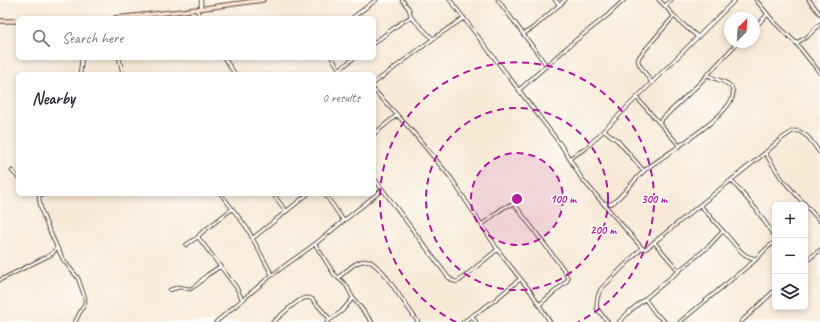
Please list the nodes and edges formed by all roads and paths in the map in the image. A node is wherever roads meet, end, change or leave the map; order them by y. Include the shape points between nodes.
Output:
1 (201, 0) edge
2 (263, 0) edge
3 (376, 0) edge
4 (402, 0) edge
5 (450, 0) edge
6 (498, 0) edge
7 (555, 0) edge
8 (566, 0) edge
9 (624, 0) edge
10 (659, 0) edge
11 (671, 0) edge
12 (735, 0) edge
13 (756, 0) edge
14 (808, 0) edge
15 (236, 2) edge
16 (560, 5) junction
17 (665, 6) junction
18 (201, 8) junction
19 (196, 9) junction
20 (820, 14) edge
21 (768, 15) junction
22 (133, 16) edge
23 (200, 16) edge
24 (355, 16) edge
25 (674, 16) junction
26 (411, 17) junction
27 (464, 18) junction
28 (0, 21) edge
29 (16, 21) edge
30 (760, 22) edge
31 (820, 24) edge
32 (523, 34) junction
33 (698, 37) junction
34 (433, 39) junction
35 (376, 42) edge
36 (796, 43) junction
37 (733, 48) edge
38 (82, 60) edge
39 (120, 60) edge
40 (225, 60) edge
41 (333, 60) edge
42 (352, 60) edge
43 (547, 66) junction
44 (340, 70) junction
45 (80, 72) edge
46 (122, 72) edge
47 (233, 72) edge
48 (337, 72) edge
49 (820, 74) edge
50 (708, 75) junction
51 (376, 82) edge
52 (652, 83) junction
53 (519, 90) junction
54 (376, 92) edge
55 (637, 98) junction
56 (397, 115) junction
57 (658, 122) junction
58 (604, 130) junction
59 (376, 132) edge
60 (679, 145) junction
61 (765, 153) junction
62 (820, 153) edge
63 (570, 158) junction
64 (12, 171) dead end
65 (644, 171) junction
66 (16, 175) edge
67 (731, 180) junction
68 (376, 181) edge
69 (382, 190) junction
70 (376, 195) edge
71 (38, 196) edge
72 (222, 196) edge
73 (275, 196) edge
74 (305, 196) edge
75 (326, 196) edge
76 (374, 196) edge
77 (602, 203) junction
78 (700, 205) junction
79 (232, 209) junction
80 (286, 211) junction
81 (343, 220) junction
82 (820, 221) edge
83 (482, 224) junction
84 (723, 232) junction
85 (772, 233) edge
86 (198, 237) junction
87 (253, 238) junction
88 (654, 242) junction
89 (772, 243) edge
90 (315, 244) junction
91 (186, 245) dead end
92 (57, 247) junction
93 (642, 248) junction
94 (498, 249) junction
95 (820, 250) edge
96 (753, 260) junction
97 (808, 260) edge
98 (221, 266) junction
99 (679, 271) junction
100 (272, 275) junction
101 (338, 278) junction
102 (520, 279) junction
103 (0, 280) edge
104 (170, 290) dead end
105 (772, 293) edge
106 (353, 298) junction
107 (242, 299) junction
108 (645, 299) junction
109 (539, 305) junction
110 (472, 316) junction
111 (330, 319) junction
112 (75, 322) edge
113 (216, 322) edge
114 (273, 322) edge
115 (327, 322) edge
116 (372, 322) edge
117 (418, 322) edge
118 (463, 322) edge
119 (476, 322) edge
120 (550, 322) edge
121 (608, 322) edge
122 (619, 322) edge
123 (665, 322) edge
124 (680, 322) edge
125 (741, 322) edge

1 - 18 street
2 - 15 main road
3 - 24 street
4 - 26 street
5 - 27 street
6 - 32 street
7 - 16 street
8 - 16 street
9 - 43 street
10 - 17 street
11 - 17 street
12 - 33 street
13 - 21 street
14 - 20 street
15 - 18 main road
16 - 32 street
17 - 25 street
18 - 19 main road
19 - 22 main road
19 - 23 street
21 - 30 street
21 - 36 street
25 - 33 street
25 - 52 street via 638,60
26 - 34 street
26 - 35 street
27 - 34 street
27 - 53 street
28 - 29 main road
31 - 36 street via 807,37
32 - 43 street
33 - 52 street
34 - 51 street
36 - 49 street
37 - 50 street
38 - 45 street
39 - 46 street
40 - 47 street
41 - 44 street
42 - 44 street
43 - 53 street
44 - 48 street
50 - 57 street
50 - 60 street via 732,87 732,97 704,129
52 - 55 street
53 - 63 street
54 - 56 street
55 - 57 street
55 - 58 street
56 - 59 street
56 - 83 street via 440,164
57 - 60 street
58 - 63 street via 586,148
58 - 65 street via 618,141
60 - 65 street
61 - 62 street via 797,130 808,137
61 - 67 street
61 - 82 street via 782,179
63 - 77 street via 582,179
64 - 66 street
65 - 77 street via 614,202
67 - 78 street
67 - 85 street
68 - 69 street
69 - 70 street
69 - 94 street via 453,281 459,281
71 - 92 street
72 - 79 street
73 - 80 street
74 - 80 street
75 - 81 street
76 - 81 street
77 - 93 street
78 - 84 street
78 - 88 street
79 - 86 street
79 - 87 street
80 - 87 street
81 - 90 street
83 - 94 street
83 - 109 street via 504,208 515,205 564,270 568,278 566,282
84 - 96 street via 745,256
84 - 99 street
86 - 91 street
86 - 98 street
87 - 100 street
88 - 93 street
88 - 99 street
89 - 96 street
90 - 100 street
90 - 101 street
92 - 103 street via 52,254
92 - 112 street via 64,261 78,278 85,298
93 - 121 street via 598,295 597,309
94 - 102 street
95 - 97 street
96 - 124 street
98 - 104 street via 190,289 179,287
98 - 107 street
99 - 108 street
100 - 107 street
101 - 106 street via 346,285
101 - 117 street via 356,263 370,261 383,272
102 - 109 street
102 - 110 street
105 - 125 street
106 - 111 street via 342,311
106 - 116 street
107 - 113 street
108 - 122 street
108 - 123 street
109 - 120 street
110 - 118 street
110 - 119 street
111 - 114 street via 308,298 299,301
111 - 115 street

